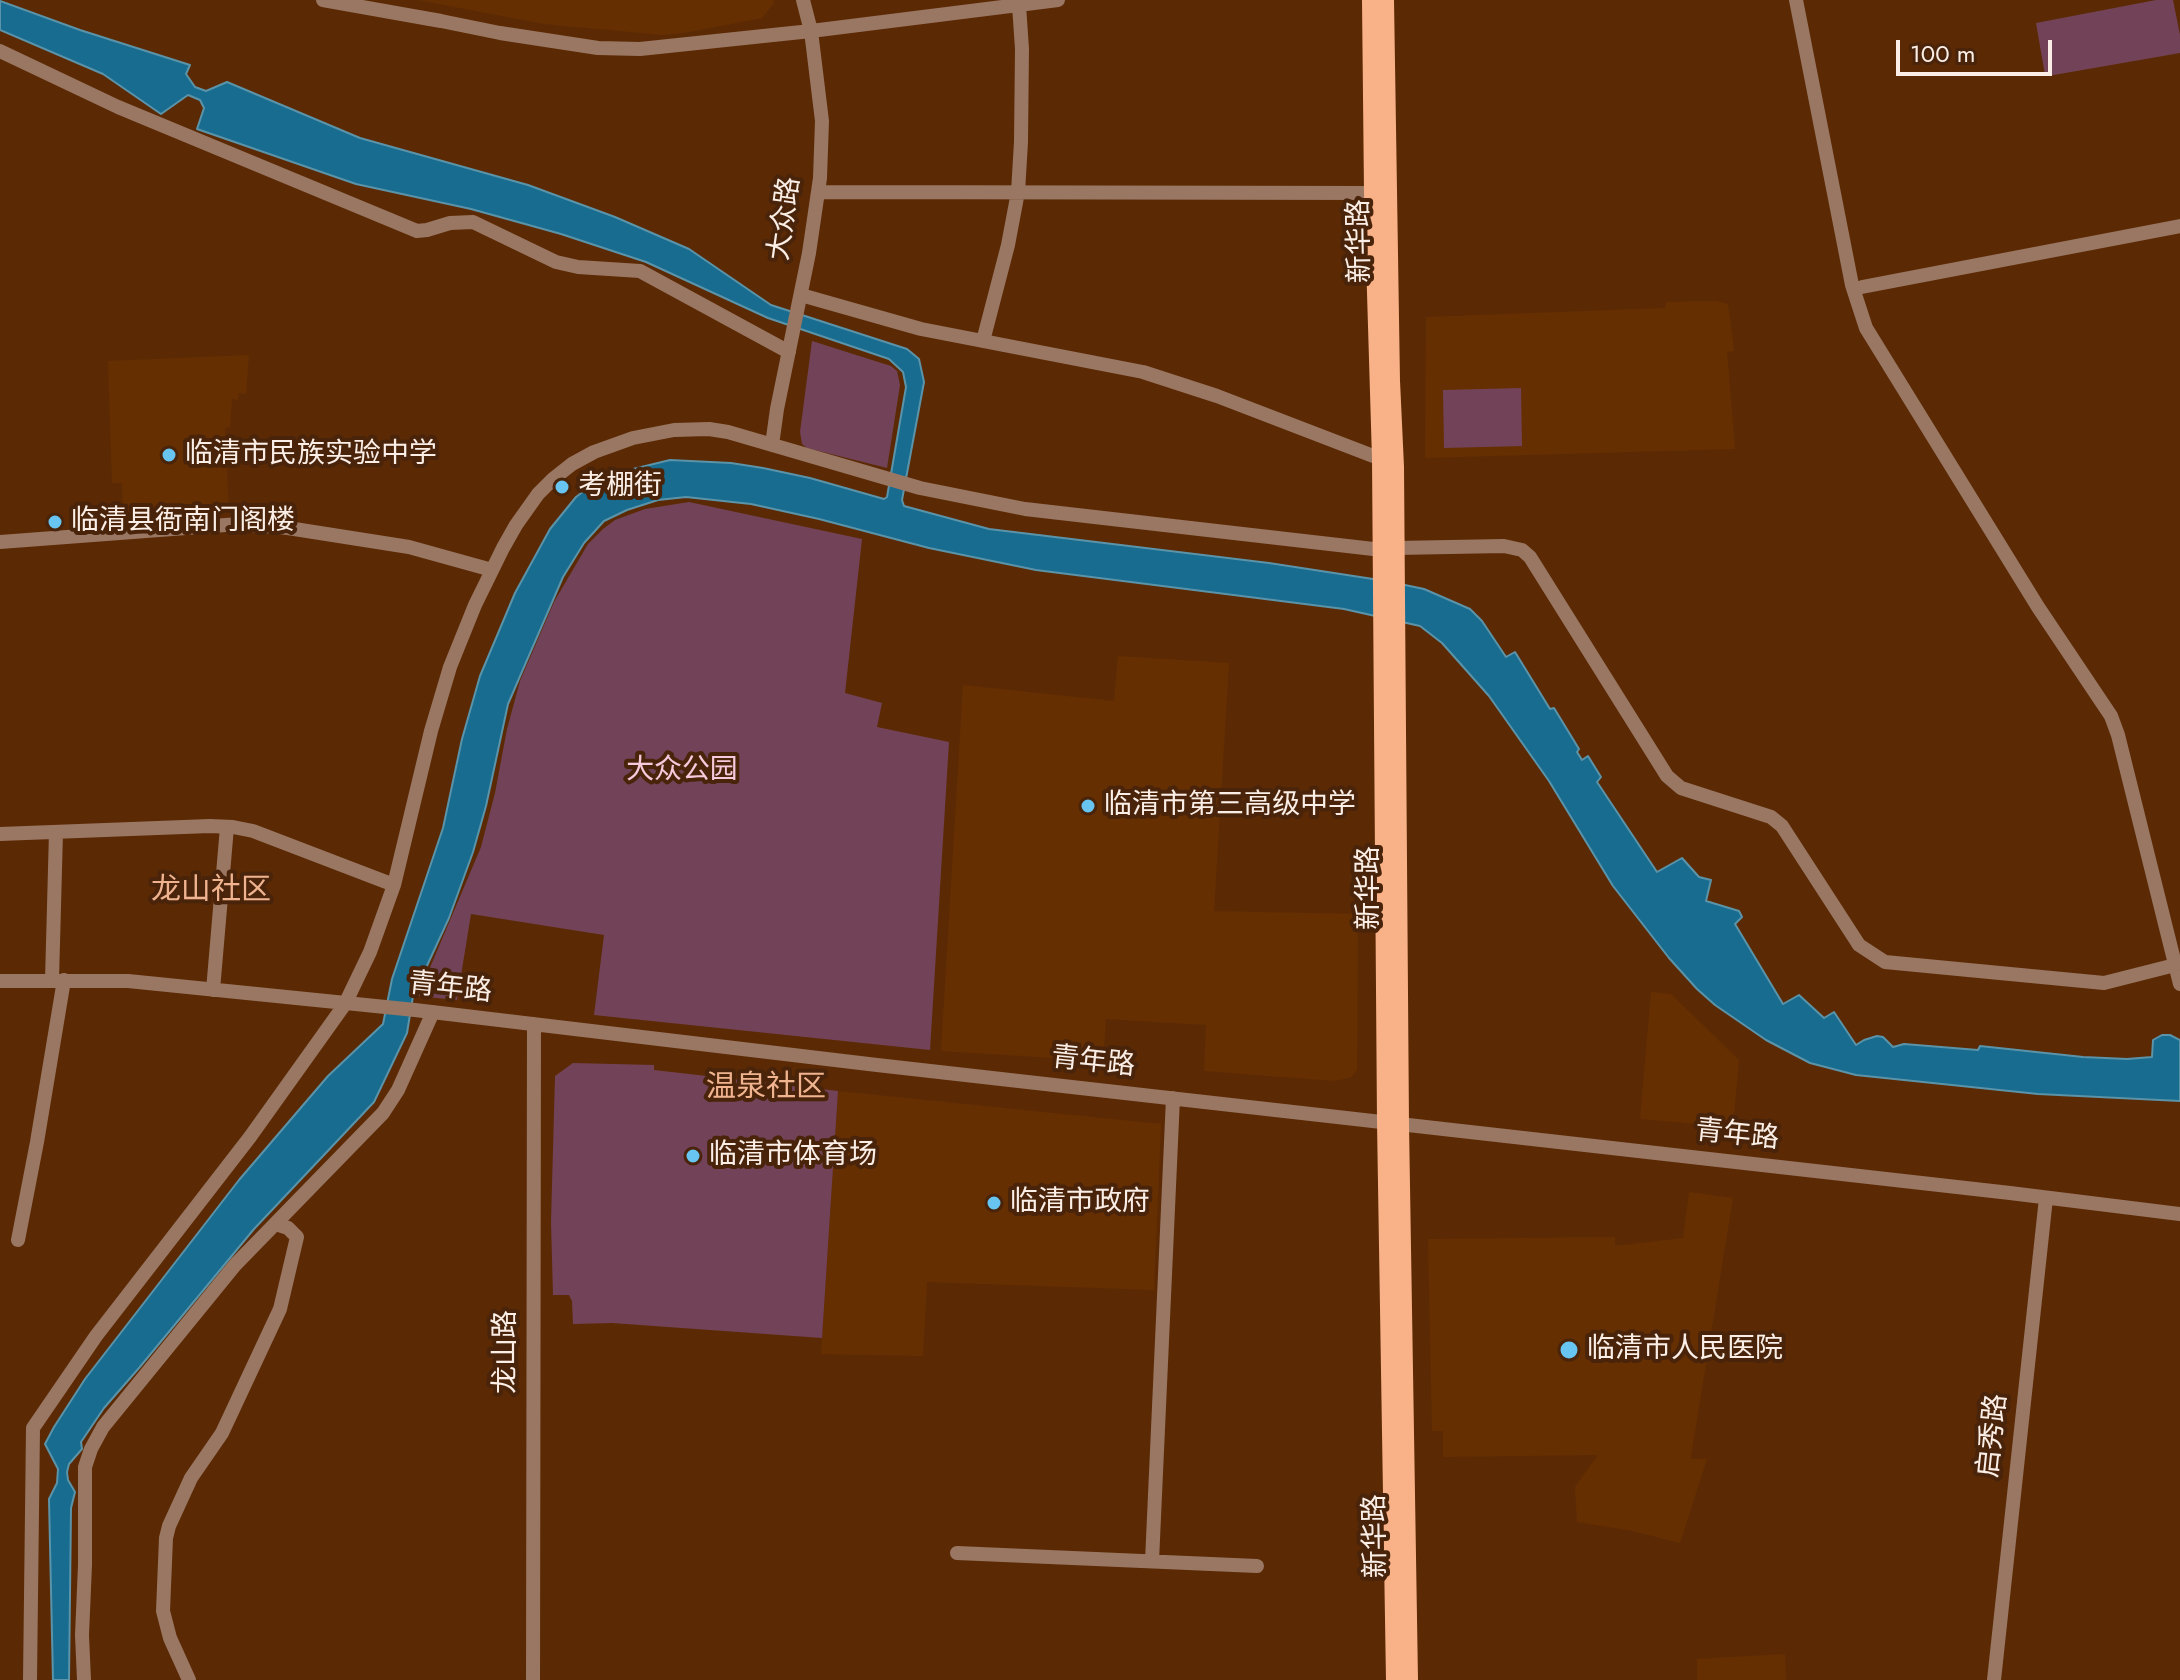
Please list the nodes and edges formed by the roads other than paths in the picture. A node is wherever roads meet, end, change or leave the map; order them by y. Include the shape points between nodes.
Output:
1 (323, 0) edge
2 (803, 0) edge
3 (1058, 0) edge
4 (1371, 0) edge
5 (1385, 0) edge
6 (1796, 0) edge
7 (1805, 0) edge
8 (987, 4) edge
9 (1019, 5) junction
10 (811, 31) junction
11 (0, 51) edge
12 (818, 192) junction
13 (1018, 192) junction
14 (1373, 193) junction
15 (2180, 226) edge
16 (1862, 287) junction
17 (801, 295) junction
18 (983, 341) junction
19 (789, 352) junction
20 (772, 445) junction
21 (1381, 459) junction
22 (0, 542) edge
23 (1389, 557) junction
24 (492, 570) junction
25 (227, 827) junction
26 (56, 832) junction
27 (0, 834) edge
28 (394, 885) junction
29 (2180, 947) edge
30 (2175, 965) junction
31 (58, 980) junction
32 (0, 981) edge
33 (2180, 984) edge
34 (213, 990) junction
35 (345, 1004) junction
36 (433, 1012) junction
37 (534, 1024) junction
38 (1173, 1098) junction
39 (1393, 1123) junction
40 (2046, 1198) junction
41 (2180, 1214) edge
42 (276, 1224) junction
43 (18, 1240) dead end
44 (957, 1553) dead end
45 (1152, 1561) junction
46 (1257, 1566) dead end
47 (30, 1680) edge
48 (84, 1680) edge
49 (189, 1680) edge
50 (533, 1680) edge
51 (1395, 1680) edge
52 (1409, 1680) edge
53 (1994, 1680) edge

1 - 10 street via 598,48 640,49
2 - 10 street, 大众路
3 - 9 street
4 - 14 main road, 新华路
5 - 23 main road, 新华路
6 - 30 street via 1852,285 1866,328 2111,716
7 - 16 street
8 - 9 street
8 - 10 street
9 - 13 street
10 - 12 street, 大众路 via 822,121
11 - 19 street via 118,107 417,231 473,222 556,262 640,271
12 - 13 street
12 - 17 street, 大众路
13 - 14 street
13 - 18 street
14 - 21 main road, 新华路
15 - 16 street
16 - 29 street via 1874,324 2119,712
17 - 18 street
17 - 19 street, 大众路
18 - 21 street via 1143,372
19 - 20 street, 大众路
20 - 23 street via 920,488 1025,509
20 - 24 street via 709,429 674,430 594,452 538,494
21 - 23 main road, 新华路
22 - 24 street via 239,524 409,547
23 - 30 street via 1504,546 1522,550 1667,776 1681,788 1771,817 1782,826 1859,945 1885,962 2104,983
23 - 39 main road, 新华路
24 - 28 street via 440,696
25 - 26 street
25 - 28 street via 253,831
25 - 34 street
26 - 27 street
26 - 31 street
28 - 35 street
30 - 33 street
31 - 32 street, 青年路
31 - 34 street, 青年路
31 - 43 street
34 - 35 street, 青年路
35 - 36 street, 青年路
35 - 47 street via 33,1428
36 - 37 street, 青年路
36 - 42 street via 383,1113
37 - 38 street, 青年路
37 - 50 street, 龙山路
38 - 39 street, 青年路
38 - 45 street
39 - 40 street, 青年路
39 - 51 main road, 新华路
39 - 52 main road, 新华路
40 - 41 street, 青年路
40 - 53 street, 启秀路
42 - 48 street via 235,1265 121,1403 91,1449 85,1467
42 - 49 street via 297,1237 280,1309 222,1433 191,1478 166,1538 163,1611
44 - 45 street
45 - 46 street

